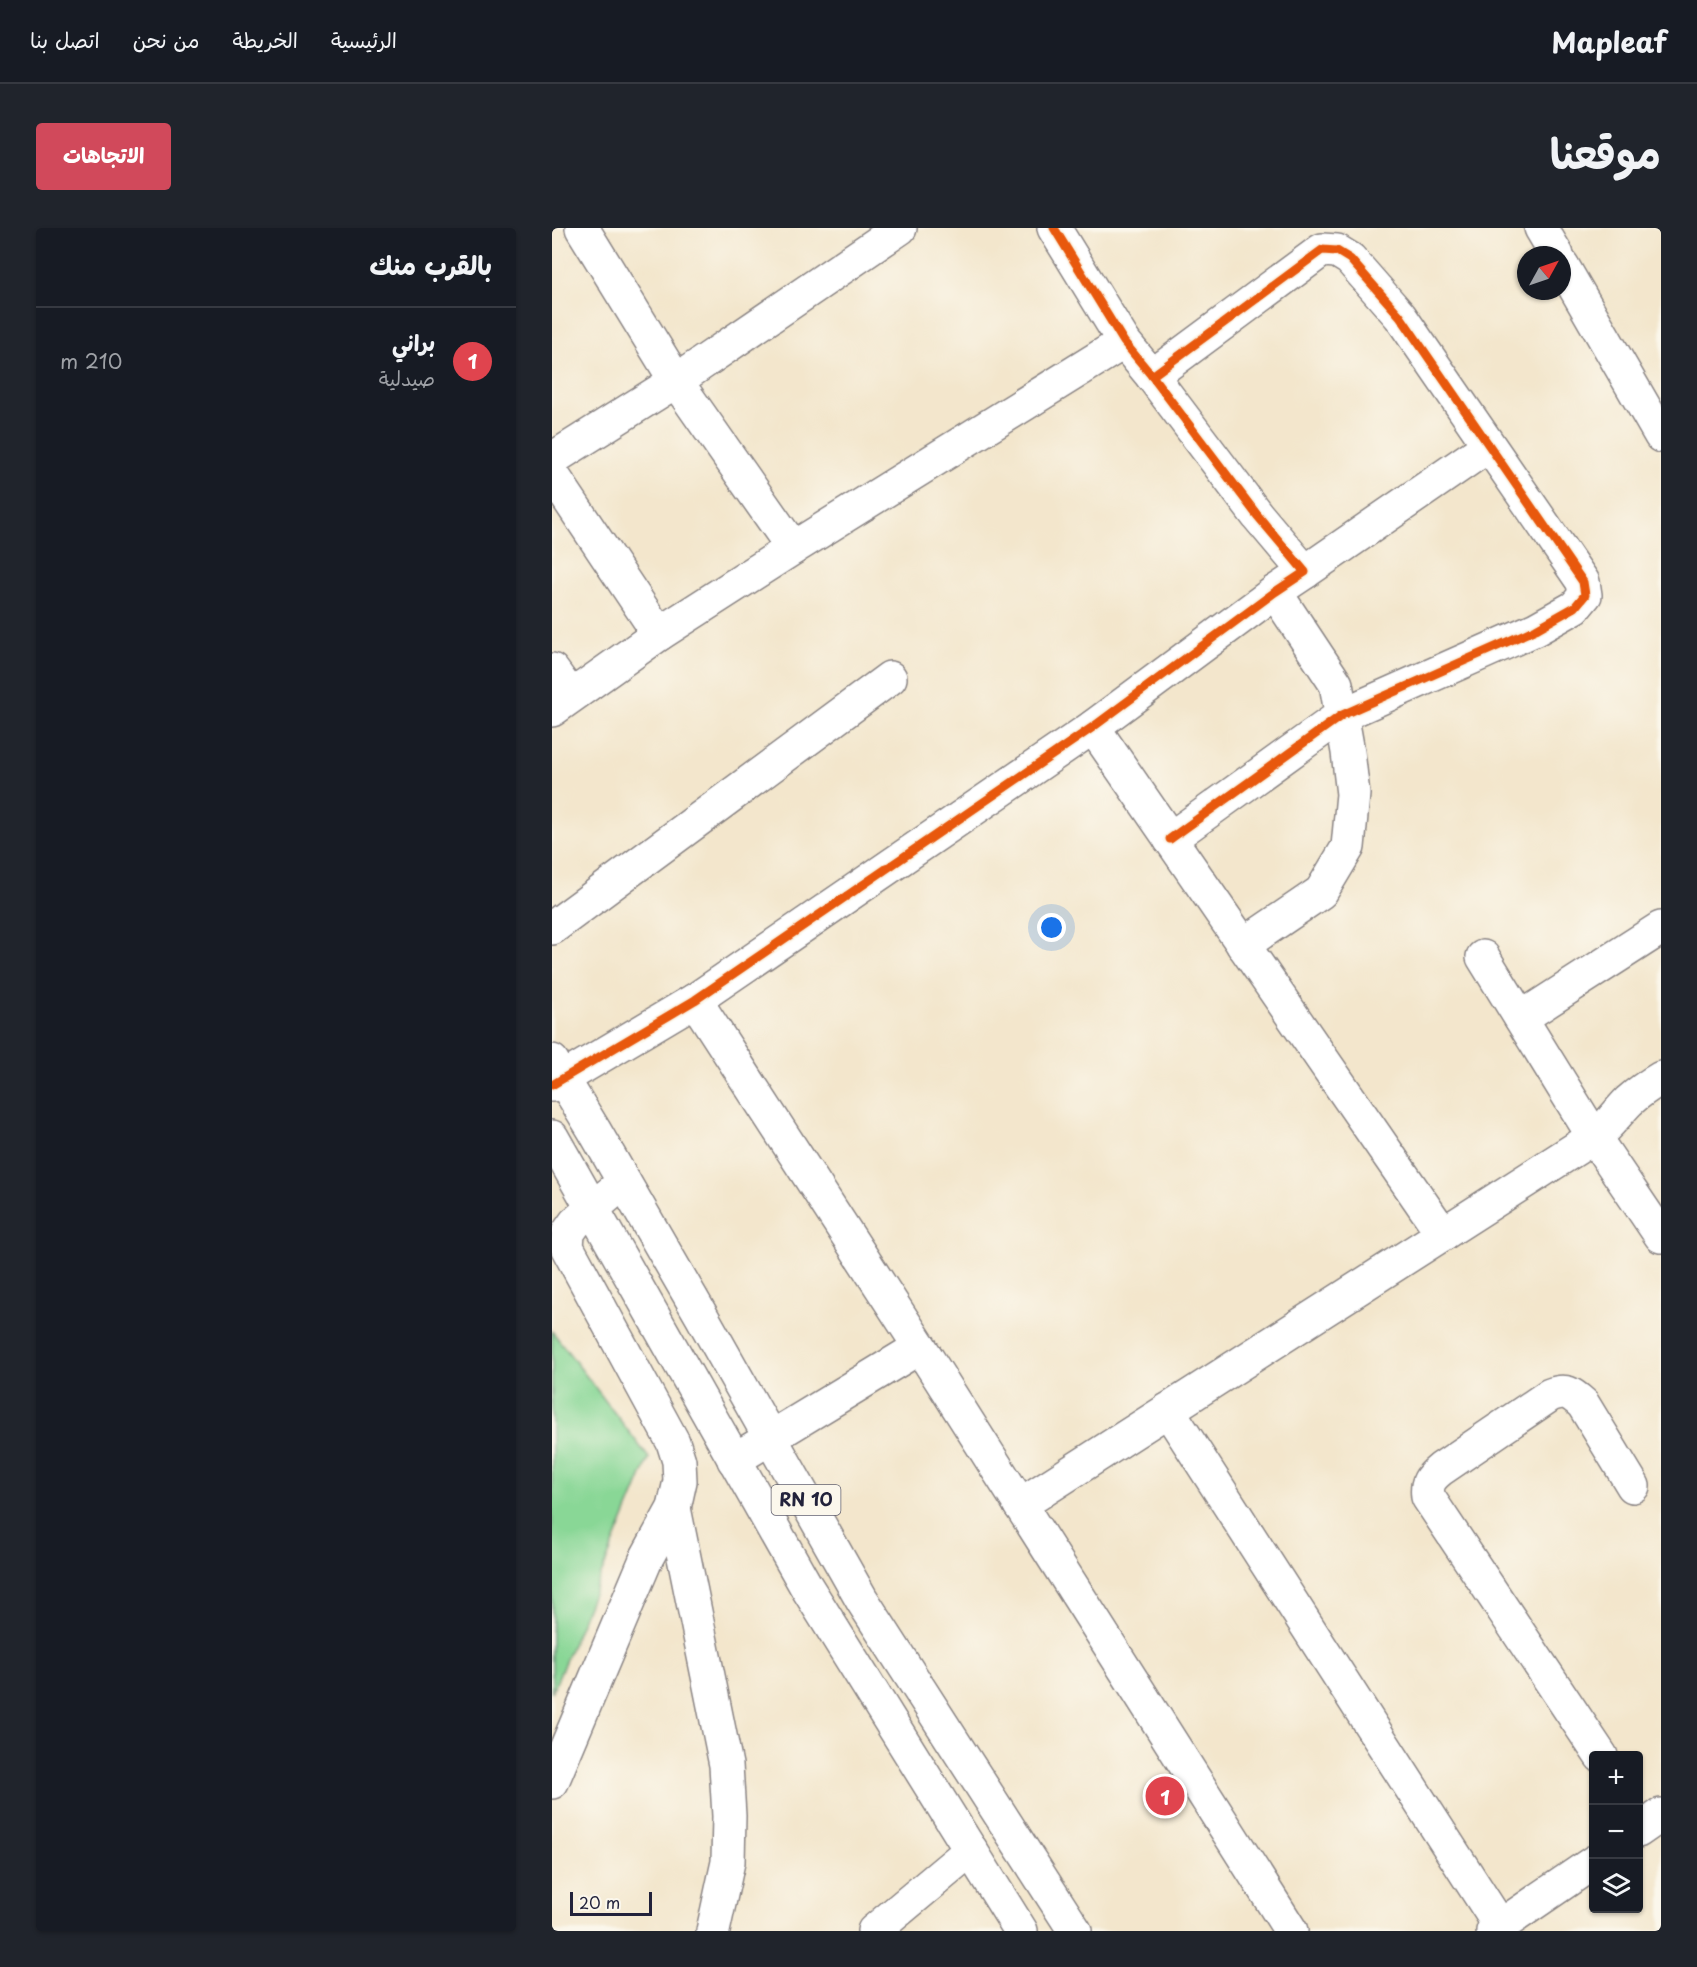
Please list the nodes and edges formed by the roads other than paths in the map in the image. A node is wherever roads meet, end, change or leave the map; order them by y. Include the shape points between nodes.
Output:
1 (582, 228) edge
2 (900, 228) edge
3 (1054, 228) edge
4 (1541, 228) edge
5 (1552, 246) edge
6 (1571, 281) edge
7 (1124, 342) junction
8 (1152, 376) junction
9 (676, 381) junction
10 (1661, 436) edge
11 (1488, 446) junction
12 (552, 459) edge
13 (552, 474) edge
14 (793, 548) junction
15 (1305, 572) junction
16 (1275, 592) junction
17 (659, 634) junction
18 (552, 670) edge
19 (890, 678) dead end
20 (561, 703) edge
21 (1342, 715) junction
22 (1093, 727) junction
23 (1170, 839) junction
24 (552, 928) edge
25 (1661, 928) edge
26 (1243, 945) junction
27 (1484, 957) dead end
28 (695, 1000) junction
29 (1521, 1018) junction
30 (556, 1075) edge
31 (1661, 1078) edge
32 (552, 1137) edge
33 (1594, 1137) junction
34 (624, 1182) junction
35 (592, 1208) junction
36 (1443, 1234) junction
37 (1661, 1236) edge
38 (920, 1347) junction
39 (1168, 1410) junction
40 (771, 1438) junction
41 (734, 1460) junction
42 (1633, 1486) dead end
43 (1020, 1505) junction
44 (674, 1508) junction
45 (1598, 1751) edge
46 (552, 1782) edge
47 (971, 1850) junction
48 (1589, 1865) edge
49 (1064, 1927) edge
50 (1497, 1929) edge
51 (713, 1931) edge
52 (874, 1931) edge
53 (1022, 1931) edge
54 (1291, 1931) edge

1 - 9 street
2 - 9 street
3 - 7 street
4 - 5 street
6 - 10 street
7 - 8 street
7 - 14 street
8 - 11 street via 1322,250 1337,251 1350,259 1400,316
8 - 15 street
9 - 12 street
9 - 14 street
11 - 15 street
11 - 21 street via 1583,582 1585,595 1575,607 1536,629
13 - 17 street
14 - 17 street
15 - 16 street
16 - 21 street via 1335,684
16 - 22 street
17 - 20 street
18 - 20 street
19 - 24 street
21 - 23 street
21 - 26 street via 1353,794 1348,847 1321,892
22 - 23 street
22 - 28 street
23 - 26 street
25 - 29 street
26 - 36 street
27 - 29 street
28 - 30 street
28 - 38 street
29 - 33 street
30 - 34 street, RN 10
31 - 33 street via 1646,1087
32 - 35 street, RN 10
33 - 36 street
33 - 37 street
34 - 35 street
34 - 40 street, RN 10
35 - 41 street, RN 10
35 - 44 street via 575,1222 568,1233 567,1247 673,1442 680,1481
36 - 39 street
38 - 40 street
38 - 43 street
39 - 43 street
39 - 50 street
40 - 41 street
40 - 49 street, RN 10 via 862,1600
41 - 47 street, RN 10 via 806,1586
42 - 45 street via 1583,1404 1573,1394 1562,1391 1550,1395 1441,1469 1427,1486 1428,1497
43 - 54 street
44 - 46 street via 646,1557
44 - 51 street via 726,1764 728,1862
47 - 52 street
47 - 53 street, RN 10
48 - 50 street

